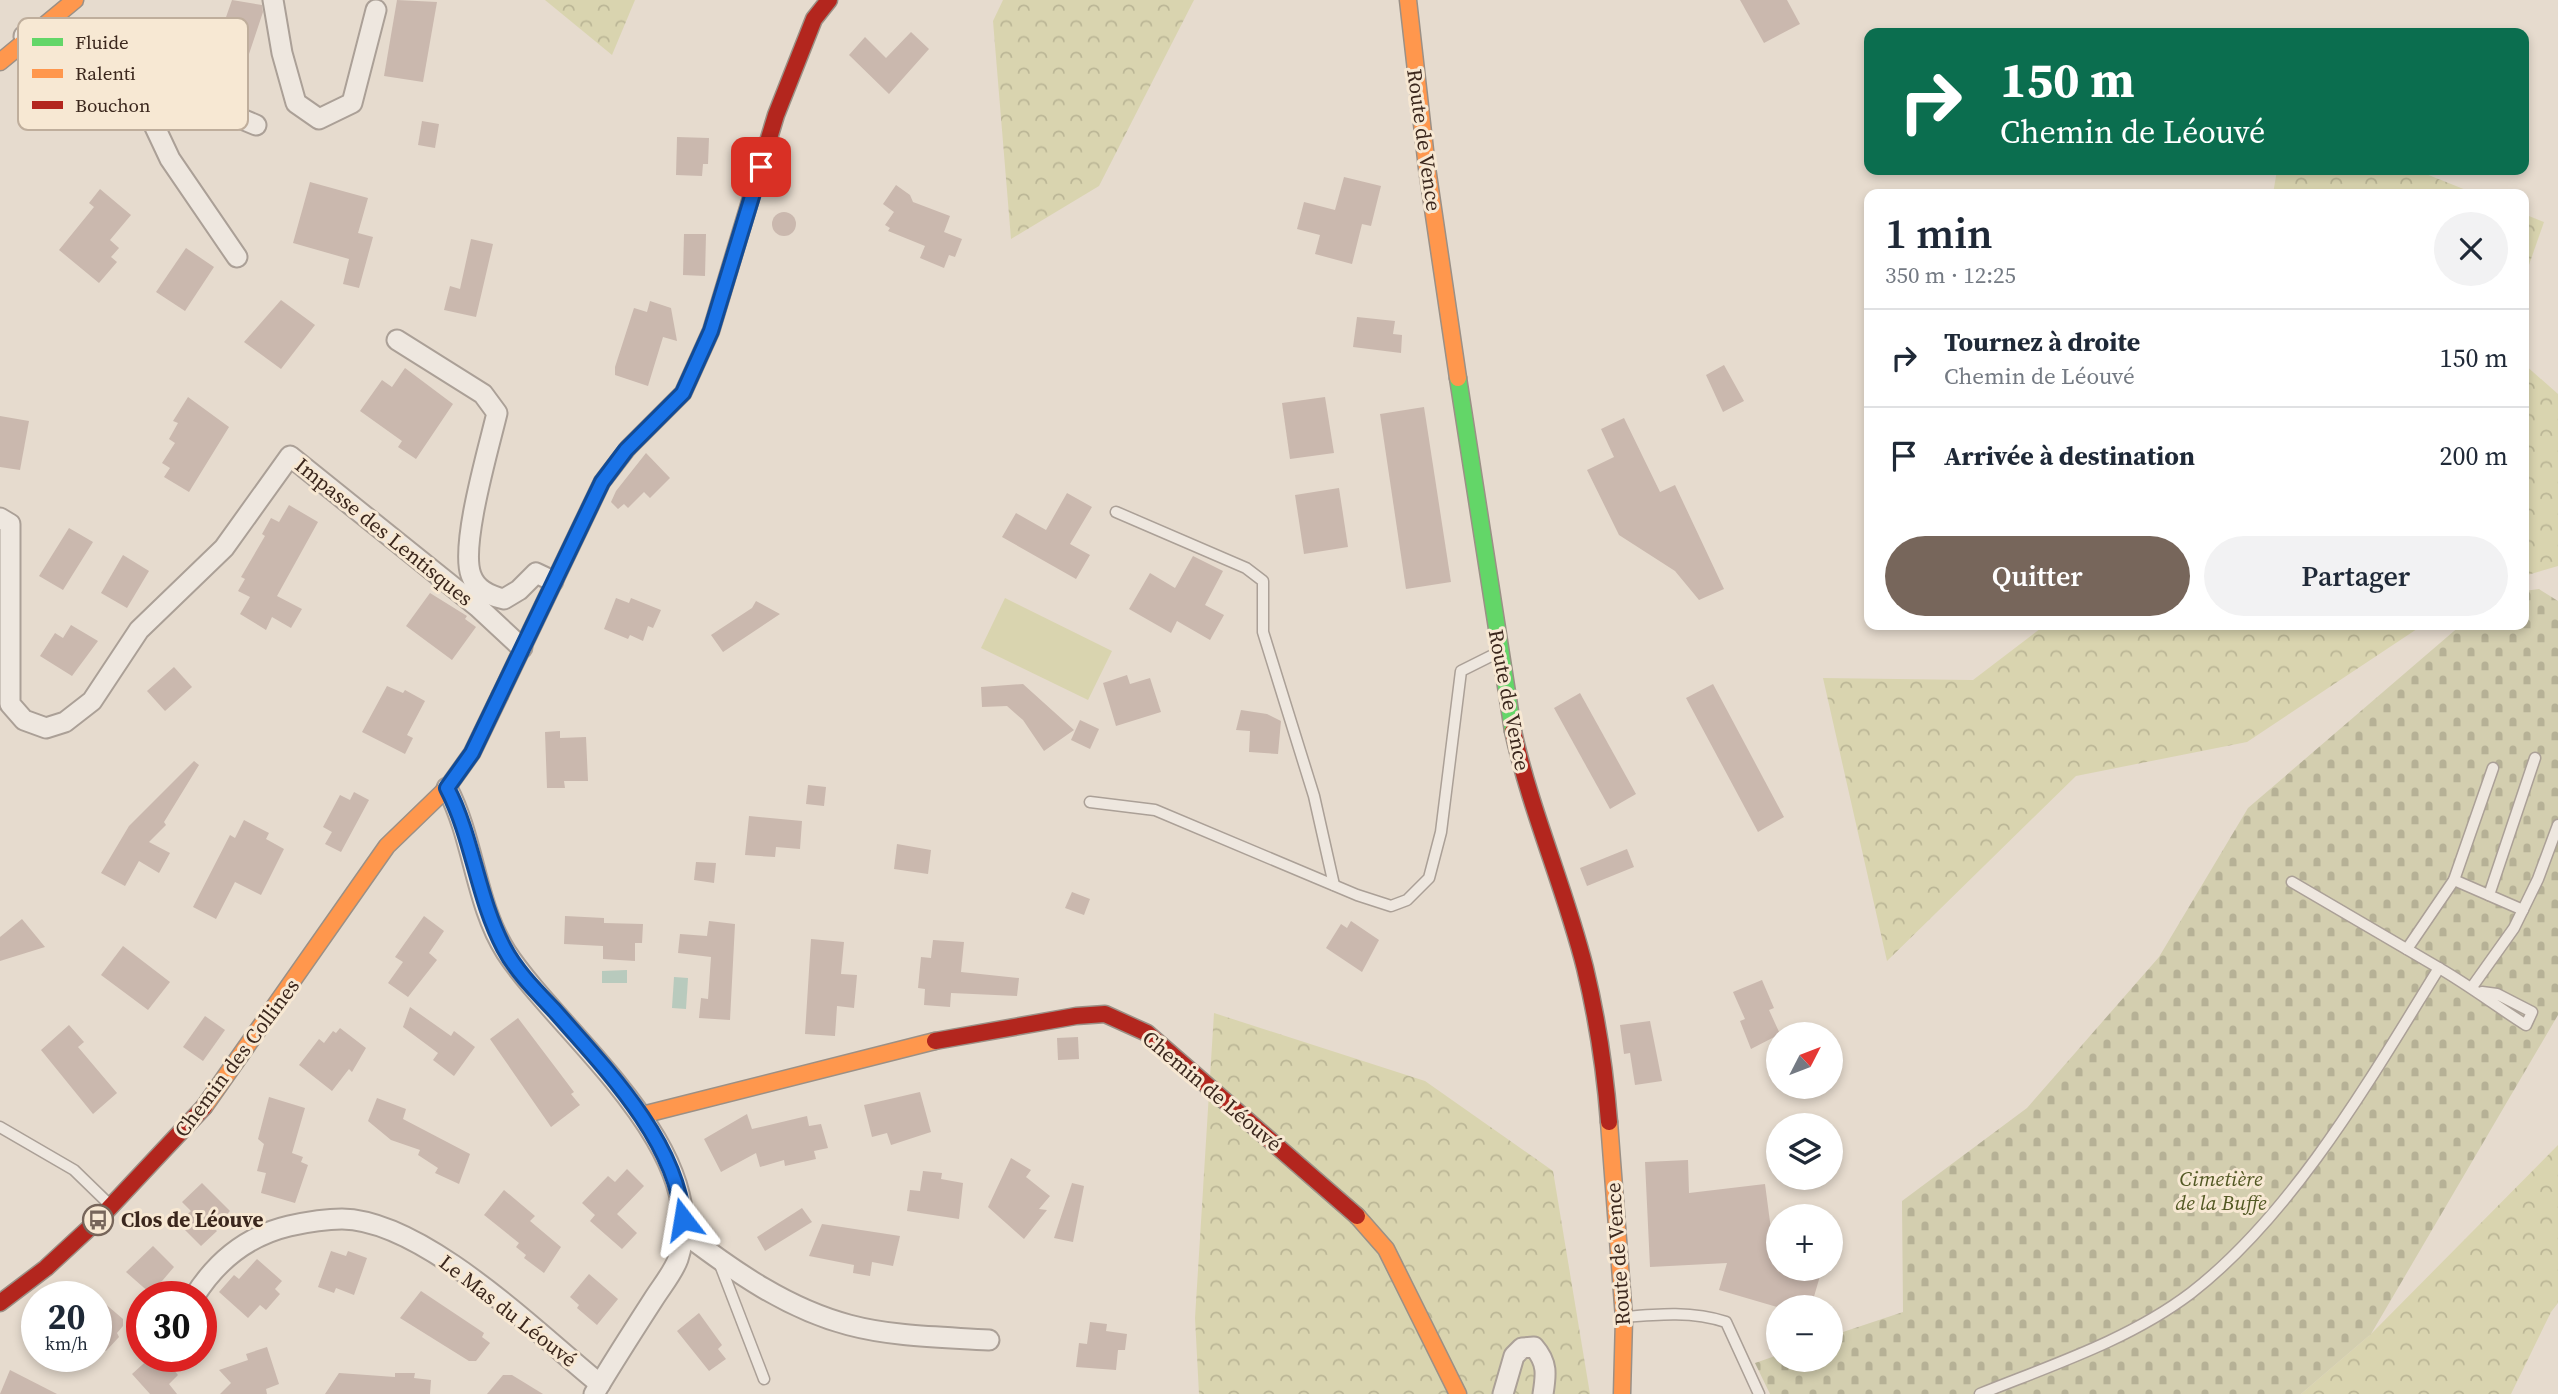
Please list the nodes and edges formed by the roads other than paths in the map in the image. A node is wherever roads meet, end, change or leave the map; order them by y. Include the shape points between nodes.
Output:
1 (52, 0) edge
2 (75, 0) edge
3 (273, 0) edge
4 (829, 0) edge
5 (1408, 0) edge
6 (376, 10) dead end
7 (38, 18) edge
8 (54, 18) edge
9 (18, 37) edge
10 (0, 46) edge
11 (18, 47) edge
12 (0, 62) edge
13 (248, 122) edge
14 (256, 125) dead end
15 (156, 130) edge
16 (237, 257) dead end
17 (397, 340) dead end
18 (1116, 512) dead end
19 (0, 518) edge
20 (553, 581) junction
21 (522, 648) junction
22 (1499, 653) junction
23 (2535, 758) dead end
24 (2493, 768) dead end
25 (447, 788) junction
26 (1090, 802) dead end
27 (2558, 825) edge
28 (2454, 880) junction
29 (2292, 882) dead end
30 (1334, 885) junction
31 (2489, 895) junction
32 (2523, 910) junction
33 (2407, 949) junction
34 (2439, 968) junction
35 (2477, 990) junction
36 (642, 1115) junction
37 (0, 1127) edge
38 (112, 1206) junction
39 (685, 1234) junction
40 (717, 1259) junction
41 (204, 1281) edge
42 (0, 1303) edge
43 (1624, 1318) junction
44 (989, 1340) dead end
45 (764, 1379) dead end
46 (597, 1389) edge
47 (1617, 1391) edge
48 (1458, 1394) edge
49 (1503, 1394) edge
50 (1543, 1394) edge
51 (1759, 1394) edge
52 (1980, 1394) edge

1 - 7 street
2 - 8 street
3 - 6 street via 296,103 319,119 352,103
4 - 20 street via 814,19 776,115 711,331 683,393 626,450 602,482
5 - 22 street, Route de Vence via 1427,167
9 - 10 street
11 - 12 street
13 - 14 street
15 - 16 street via 170,159
17 - 20 street via 483,394 496,413 470,538 470,573 477,586 504,599 536,573
18 - 30 lane via 1245,568 1263,581 1263,632 1314,796
19 - 21 street, Impasse des Lentisques via 9,524 10,704 24,720 46,728 65,722 92,701 139,630 224,548 290,456 478,607
20 - 21 street
21 - 25 street via 472,753
22 - 30 lane via 1461,671 1441,832 1429,878 1407,900 1391,906
22 - 43 street, Route de Vence via 1525,785 1585,967 1605,1075
23 - 31 lane
24 - 28 lane
25 - 36 street via 459,810 491,919 505,950
25 - 38 street, Chemin des Collines via 387,846 201,1112
26 - 30 lane via 1155,810
27 - 32 lane
28 - 31 lane
28 - 33 lane
29 - 33 lane
31 - 32 lane
32 - 35 lane
33 - 34 lane
34 - 35 lane
34 - 52 lane via 2364,1090 2299,1181 2251,1236 2191,1293 2120,1337
35 - 35 lane via 2492,1004 2526,1025 2532,1012 2497,994
36 - 39 street via 682,1204
36 - 48 street, Chemin de Léouvé via 939,1040 1105,1014 1147,1033 1362,1221 1386,1249
37 - 38 lane via 74,1170
38 - 42 street, Chemin des Collines via 46,1268
39 - 40 street
39 - 46 street via 677,1262
40 - 44 street via 793,1305 849,1325
40 - 45 lane
41 - 46 street, Le Mas du Léouvé via 239,1246 270,1230 344,1219 383,1228 464,1273
43 - 47 street, Route de Vence
43 - 51 lane via 1669,1313 1726,1322
49 - 50 street via 1514,1356 1522,1348 1534,1347 1544,1358

